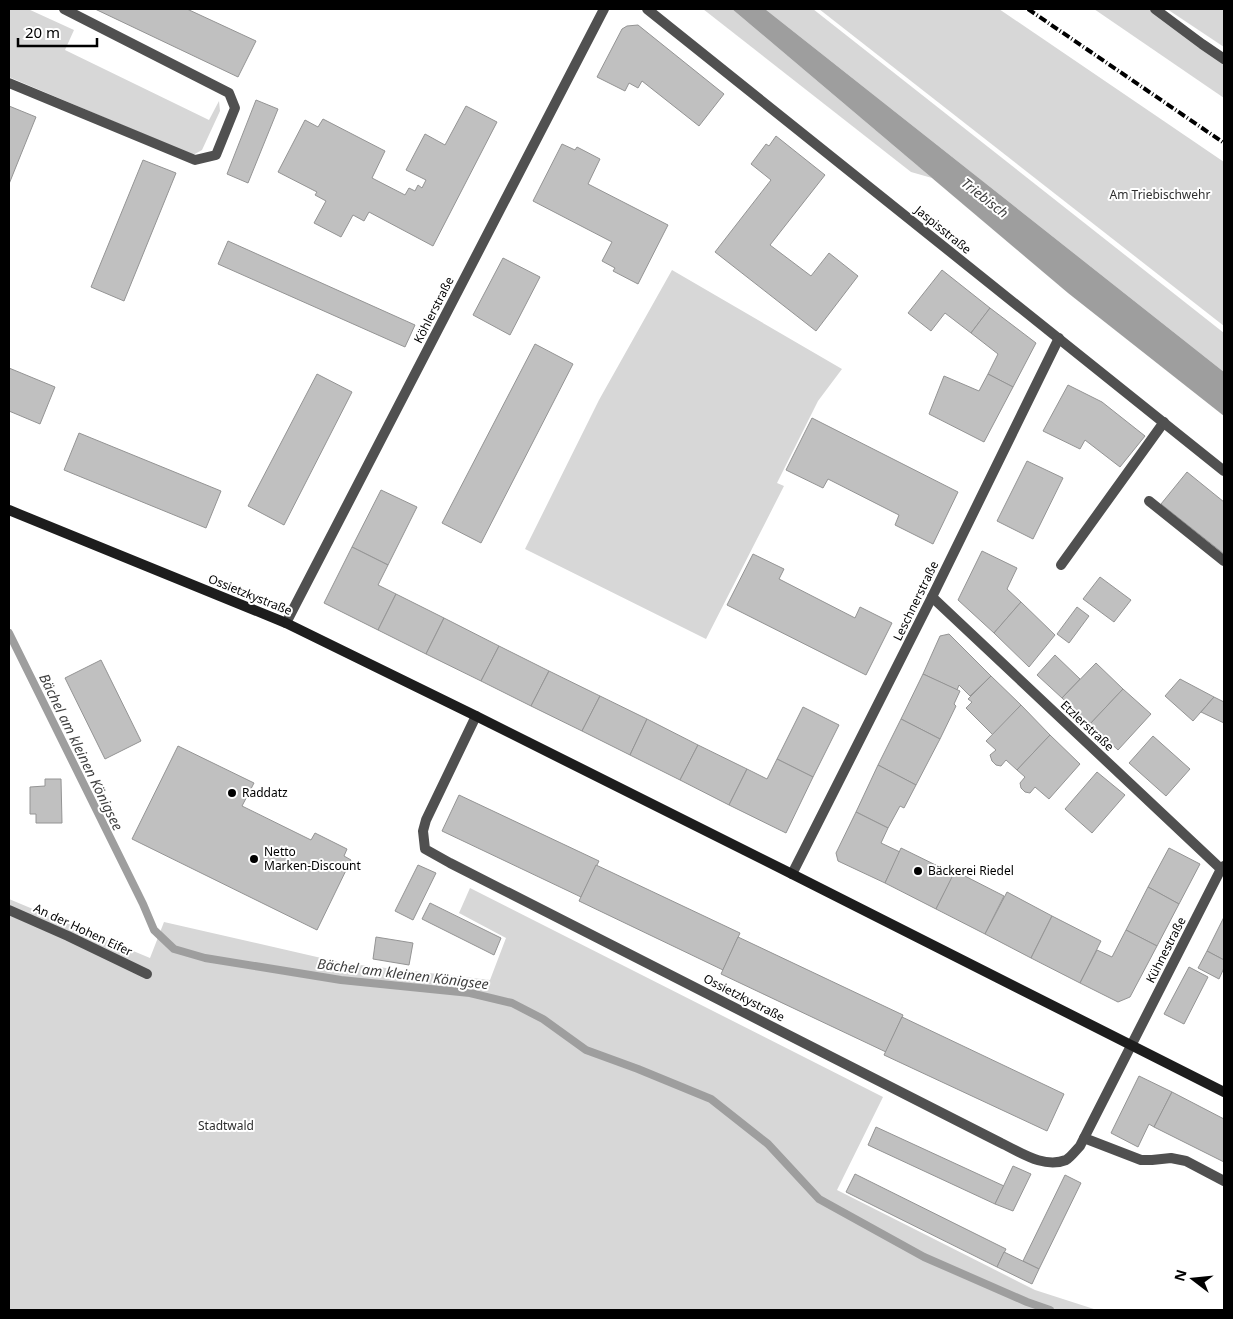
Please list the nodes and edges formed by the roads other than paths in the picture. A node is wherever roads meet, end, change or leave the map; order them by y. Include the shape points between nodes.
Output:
1 (64, 9) edge
2 (604, 9) edge
3 (647, 9) edge
4 (1155, 9) edge
5 (1224, 59) edge
6 (9, 83) edge
7 (1059, 338) junction
8 (1164, 422) junction
9 (1224, 470) edge
10 (1149, 501) dead end
11 (9, 510) edge
12 (1224, 561) edge
13 (1062, 565) dead end
14 (932, 597) junction
15 (286, 622) junction
16 (476, 716) junction
17 (1223, 869) edge
18 (792, 874) junction
19 (9, 910) edge
20 (147, 974) dead end
21 (1131, 1045) junction
22 (1224, 1092) edge
23 (1084, 1138) junction
24 (1224, 1181) edge

1 - 6 street via 229,93 235,108 216,155 196,160
2 - 15 street, Köhlerstraße
3 - 7 street, Jaspisstraße
4 - 5 street
7 - 8 street, Jaspisstraße
7 - 14 street, Leschnerstraße
8 - 9 street, Jaspisstraße
8 - 13 street
10 - 12 street
11 - 15 main road, Ossietzkystraße
14 - 17 street, Etzlerstraße
14 - 18 street, Leschnerstraße
15 - 16 main road, Ossietzkystraße
16 - 18 main road, Ossietzkystraße
16 - 23 street, Ossietzkystraße via 426,820 423,831 425,849 1034,1159 1052,1163 1067,1159
17 - 21 street, Kühnestraße
18 - 21 main road, Ossietzkystraße
19 - 20 street, An der Hohen Eifer
21 - 22 main road, Ossietzkystraße
21 - 23 street, Ossietzkystraße
23 - 24 street via 1141,1160 1171,1158 1186,1161

